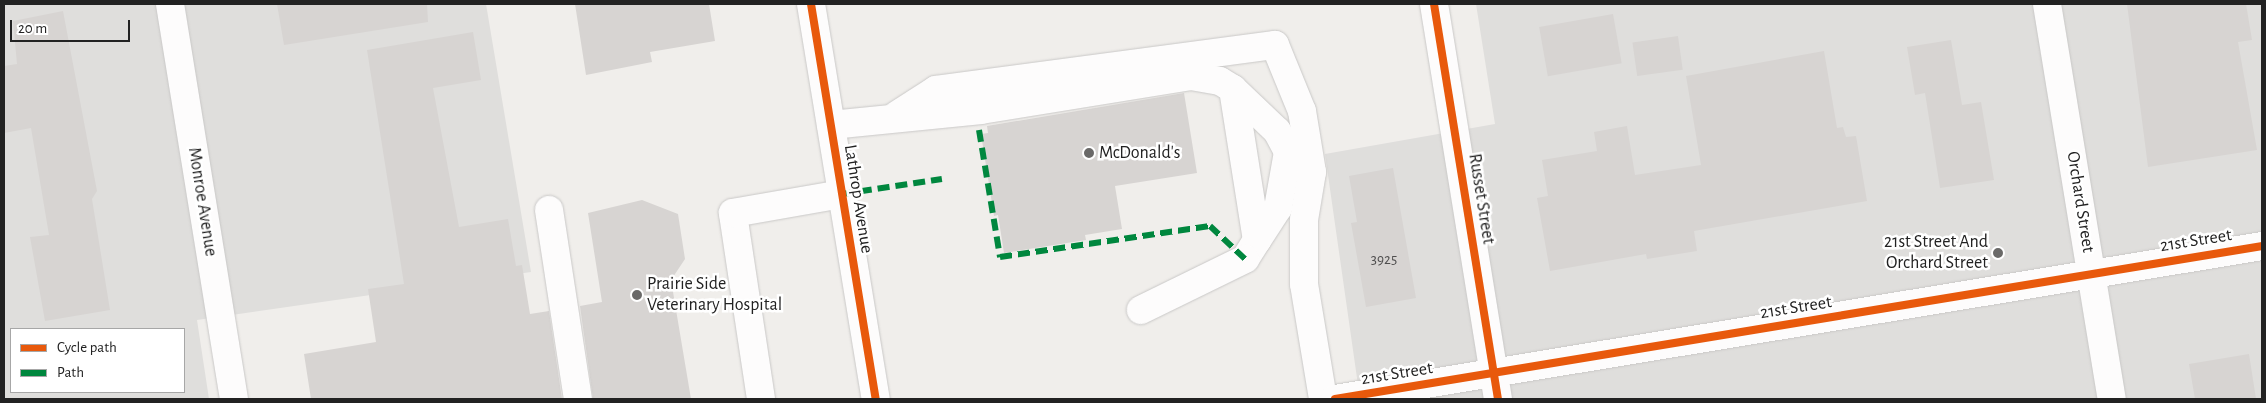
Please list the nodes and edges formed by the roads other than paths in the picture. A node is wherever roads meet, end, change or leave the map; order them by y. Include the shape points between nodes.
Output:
1 (170, 4) edge
2 (811, 4) edge
3 (1434, 4) edge
4 (2047, 4) edge
5 (1233, 89) junction
6 (897, 115) junction
7 (831, 125) junction
8 (1286, 176) junction
9 (842, 194) junction
10 (549, 210) dead end
11 (1304, 220) junction
12 (1257, 240) junction
13 (2262, 246) edge
14 (2091, 274) junction
15 (1141, 310) dead end
16 (1494, 373) junction
17 (234, 399) edge
18 (578, 399) edge
19 (761, 399) edge
20 (876, 399) edge
21 (1323, 399) edge
22 (1335, 399) edge
23 (1498, 399) edge
24 (2112, 399) edge

1 - 17 street, Monroe Avenue
2 - 7 street, Lathrop Avenue
3 - 16 street, Russet Street
4 - 14 street, Orchard Street
5 - 6 street via 1220,81 1191,76 981,110
5 - 8 street via 1278,131 1288,152
5 - 12 street
6 - 7 street
6 - 11 street via 936,90 1275,45 1302,112 1312,172
7 - 9 street, Lathrop Avenue
8 - 11 street
8 - 12 street via 1278,208
9 - 19 street via 733,212
9 - 20 street, Lathrop Avenue
10 - 18 street
11 - 21 street via 1304,284
12 - 15 street via 1245,259
13 - 14 street, 21st Street
14 - 16 street, 21st Street
14 - 24 street, Orchard Street
16 - 22 street, 21st Street
16 - 23 street, Russet Street

